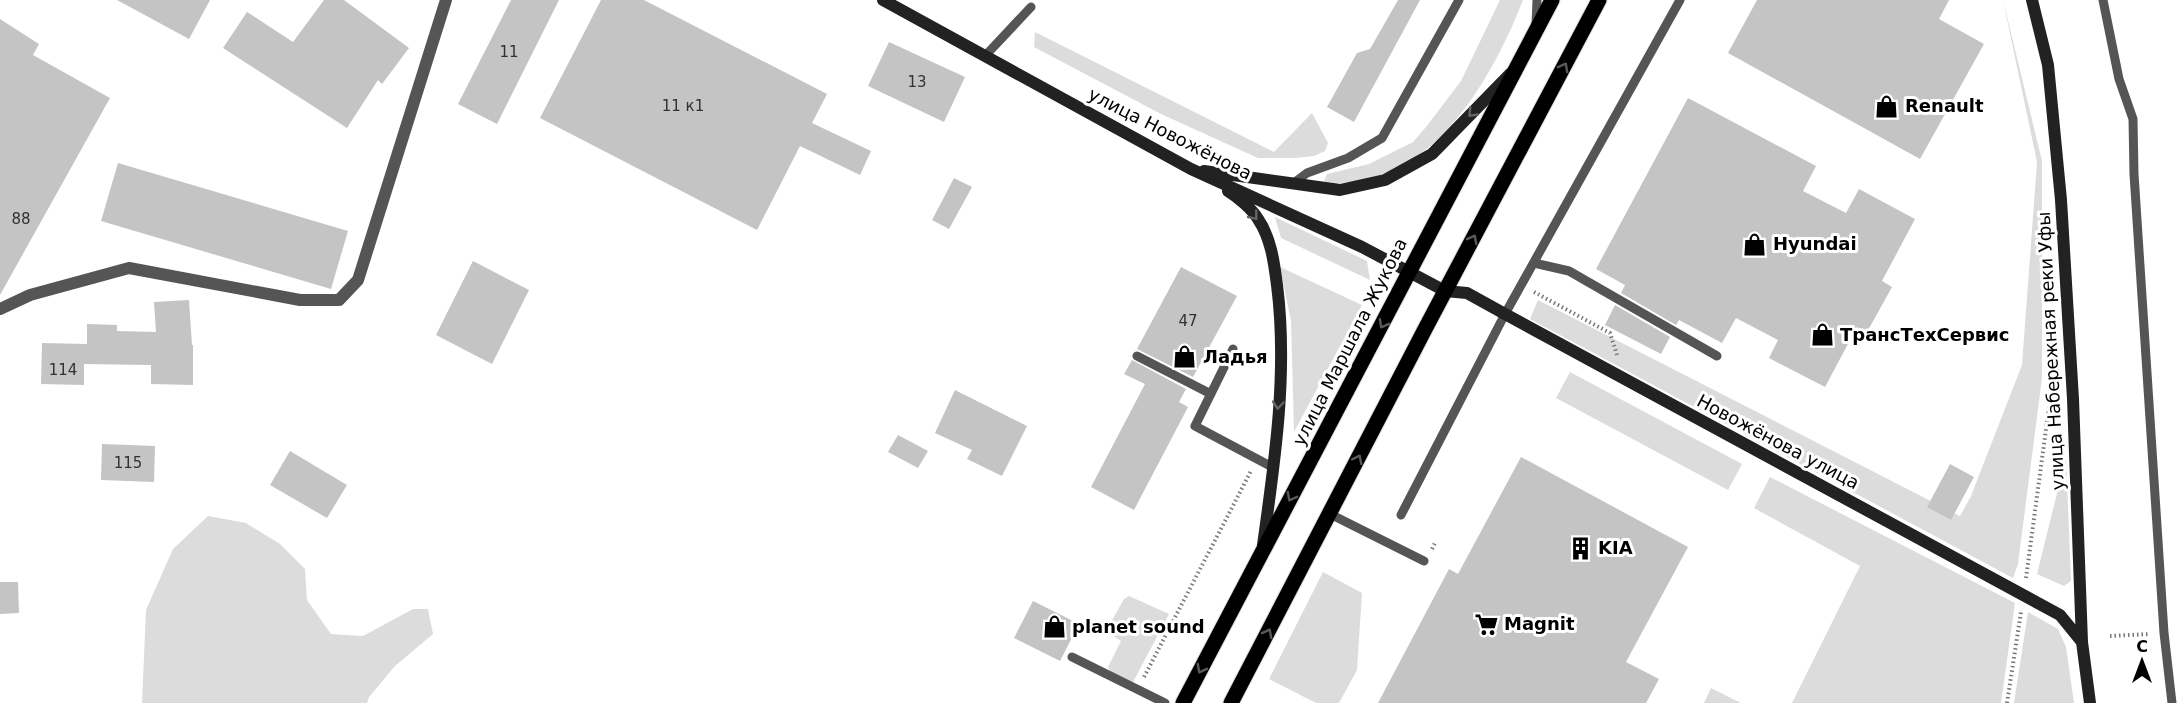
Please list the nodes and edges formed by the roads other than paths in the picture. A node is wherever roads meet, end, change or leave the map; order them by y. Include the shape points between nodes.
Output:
1 (446, 0) edge
2 (883, 0) edge
3 (1459, 0) edge
4 (1537, 0) edge
5 (1552, 0) edge
6 (1599, 0) edge
7 (1680, 0) edge
8 (2032, 0) edge
9 (2103, 0) edge
10 (1031, 7) dead end
11 (1536, 28) junction
12 (985, 56) junction
13 (1513, 71) junction
14 (1191, 169) junction
15 (1295, 182) junction
16 (1534, 263) junction
17 (1408, 272) junction
18 (1445, 291) junction
19 (0, 309) edge
20 (1505, 314) junction
21 (1233, 349) dead end
22 (1137, 356) dead end
23 (1717, 356) dead end
24 (1211, 394) junction
25 (1274, 468) junction
26 (1330, 514) junction
27 (1401, 515) dead end
28 (1262, 552) junction
29 (1424, 561) dead end
30 (2082, 642) junction
31 (1072, 657) dead end
32 (1165, 703) edge
33 (1183, 703) edge
34 (1232, 703) edge
35 (2090, 703) edge
36 (2172, 703) edge

1 - 19 street via 358,280 339,300 300,300 129,268 30,295
2 - 12 street, улица Новожёнова
3 - 15 lane via 1382,138
4 - 11 lane
5 - 11 main road, улица Маршала Жукова
18 -> 6 main road
7 - 16 lane
8 - 30 street, улица Набережная реки Уфы via 2048,65 2061,200
9 - 36 lane via 2119,79 2133,119 2163,633
10 - 12 lane
11 - 13 main road, улица Маршала Жукова
12 - 14 street, улица Новожёнова
13 -> 15 street via 1432,154 1385,180 1340,190
13 - 17 main road, улица Маршала Жукова
14 - 15 street
14 - 17 street, улица Новожёнова
14 -> 25 street via 1235,195 1258,219 1273,254 1281,315
16 - 20 lane
16 - 23 lane via 1569,271
17 - 18 street, улица Новожёнова
17 -> 28 main road, улица Маршала Жукова
18 - 20 street, Новожёнова улица via 1467,293
26 -> 18 main road
20 - 27 lane
20 - 30 street, Новожёнова улица via 2060,615
21 - 24 lane
22 - 24 lane
24 - 25 lane via 1195,426
25 - 28 street
26 - 29 lane
34 -> 26 main road
28 -> 33 main road, улица Маршала Жукова
30 - 35 street, улица Набережная реки Уфы
31 - 32 lane

